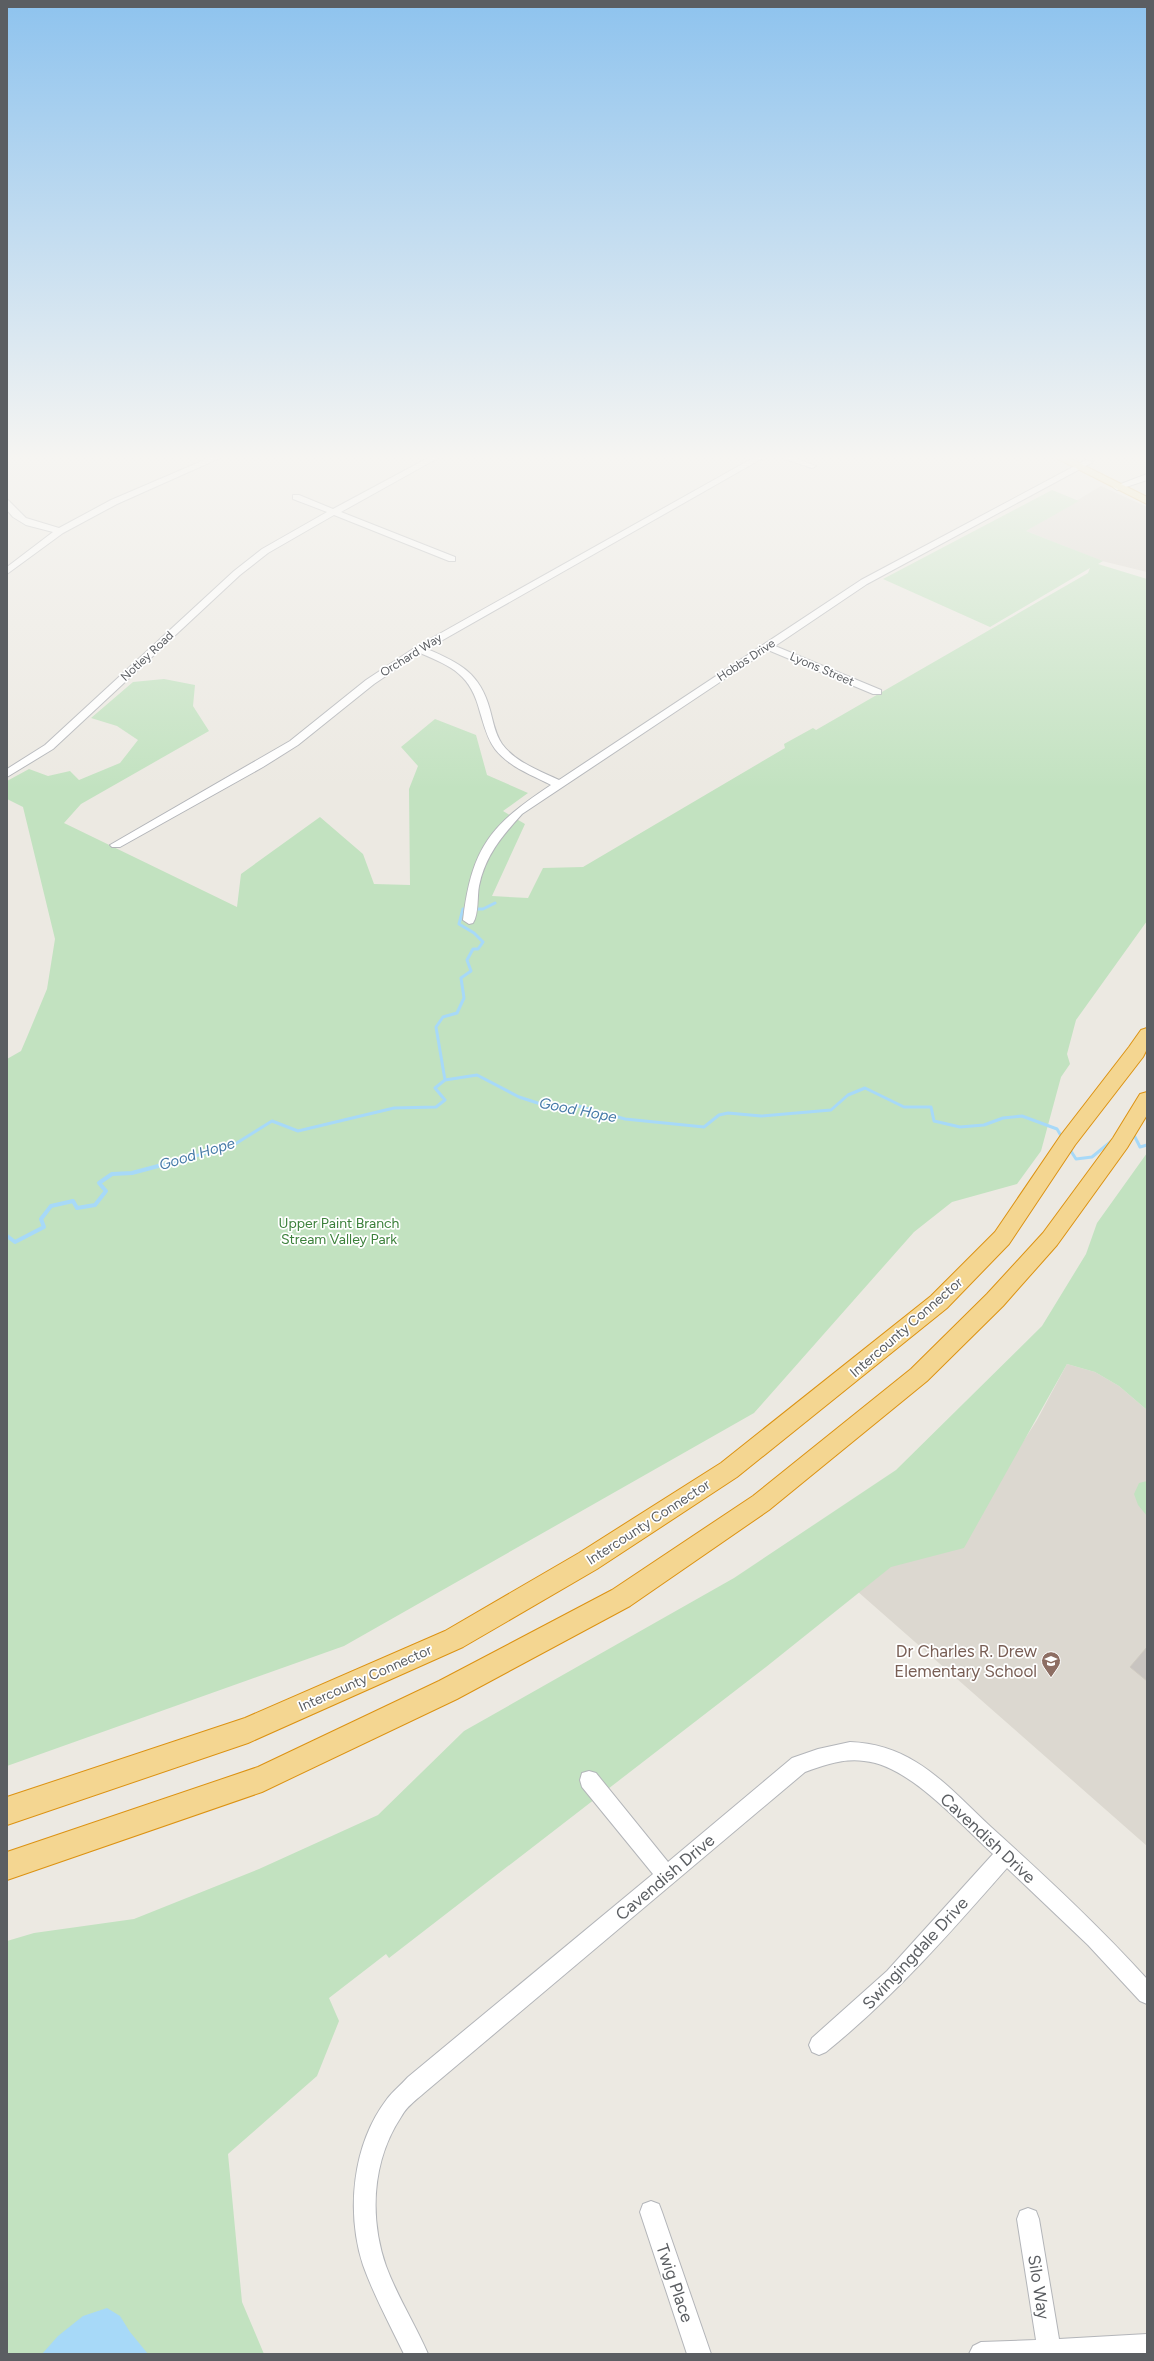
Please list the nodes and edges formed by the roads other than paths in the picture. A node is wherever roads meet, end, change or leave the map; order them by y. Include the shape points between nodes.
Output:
1 (243, 568) edge
2 (563, 568) edge
3 (889, 568) edge
4 (768, 646) junction
5 (420, 649) junction
6 (877, 692) dead end
7 (7, 774) edge
8 (558, 784) junction
9 (116, 845) dead end
10 (470, 920) dead end
11 (1147, 1034) edge
12 (1147, 1099) edge
13 (589, 1780) dead end
14 (7, 1811) edge
15 (1006, 1854) junction
16 (7, 1866) edge
17 (666, 1875) junction
18 (1147, 1994) edge
19 (819, 2045) dead end
20 (651, 2212) dead end
21 (1028, 2219) dead end
22 (1147, 2346) edge
23 (1050, 2352) edge
24 (416, 2354) edge
25 (699, 2354) edge
26 (981, 2354) edge

1 - 7 street, Notley Road via 49,747
2 - 5 street, Orchard Way
3 - 4 street, Hobbs Drive
4 - 6 street, Lyons Street
4 - 8 street, Hobbs Drive
5 - 8 street via 468,674 478,685 491,735 500,748 522,765
5 - 9 street, Orchard Way via 370,682 294,743
8 - 10 street, Hobbs Drive via 518,812 498,832 482,855 473,881
11 - 14 highway, Intercounty Connector via 1068,1140 1002,1238 939,1302 729,1470 588,1561 467,1631 248,1730
12 - 16 highway via 1120,1143 1050,1240 995,1300 919,1375 761,1503 621,1598 448,1690 262,1779
13 - 17 street
15 - 17 street, Cavendish Drive via 912,1770 891,1758 867,1751 844,1750 822,1755 799,1765
15 - 18 street, Cavendish Drive via 1118,1961
15 - 19 street, Swingingdale Drive via 898,1974 850,2020
17 - 24 street, Cavendish Drive via 416,2084 394,2108 379,2134 369,2162 364,2223 375,2266
20 - 25 street, Twig Place
21 - 23 street, Silo Way
22 - 23 street
23 - 26 street

